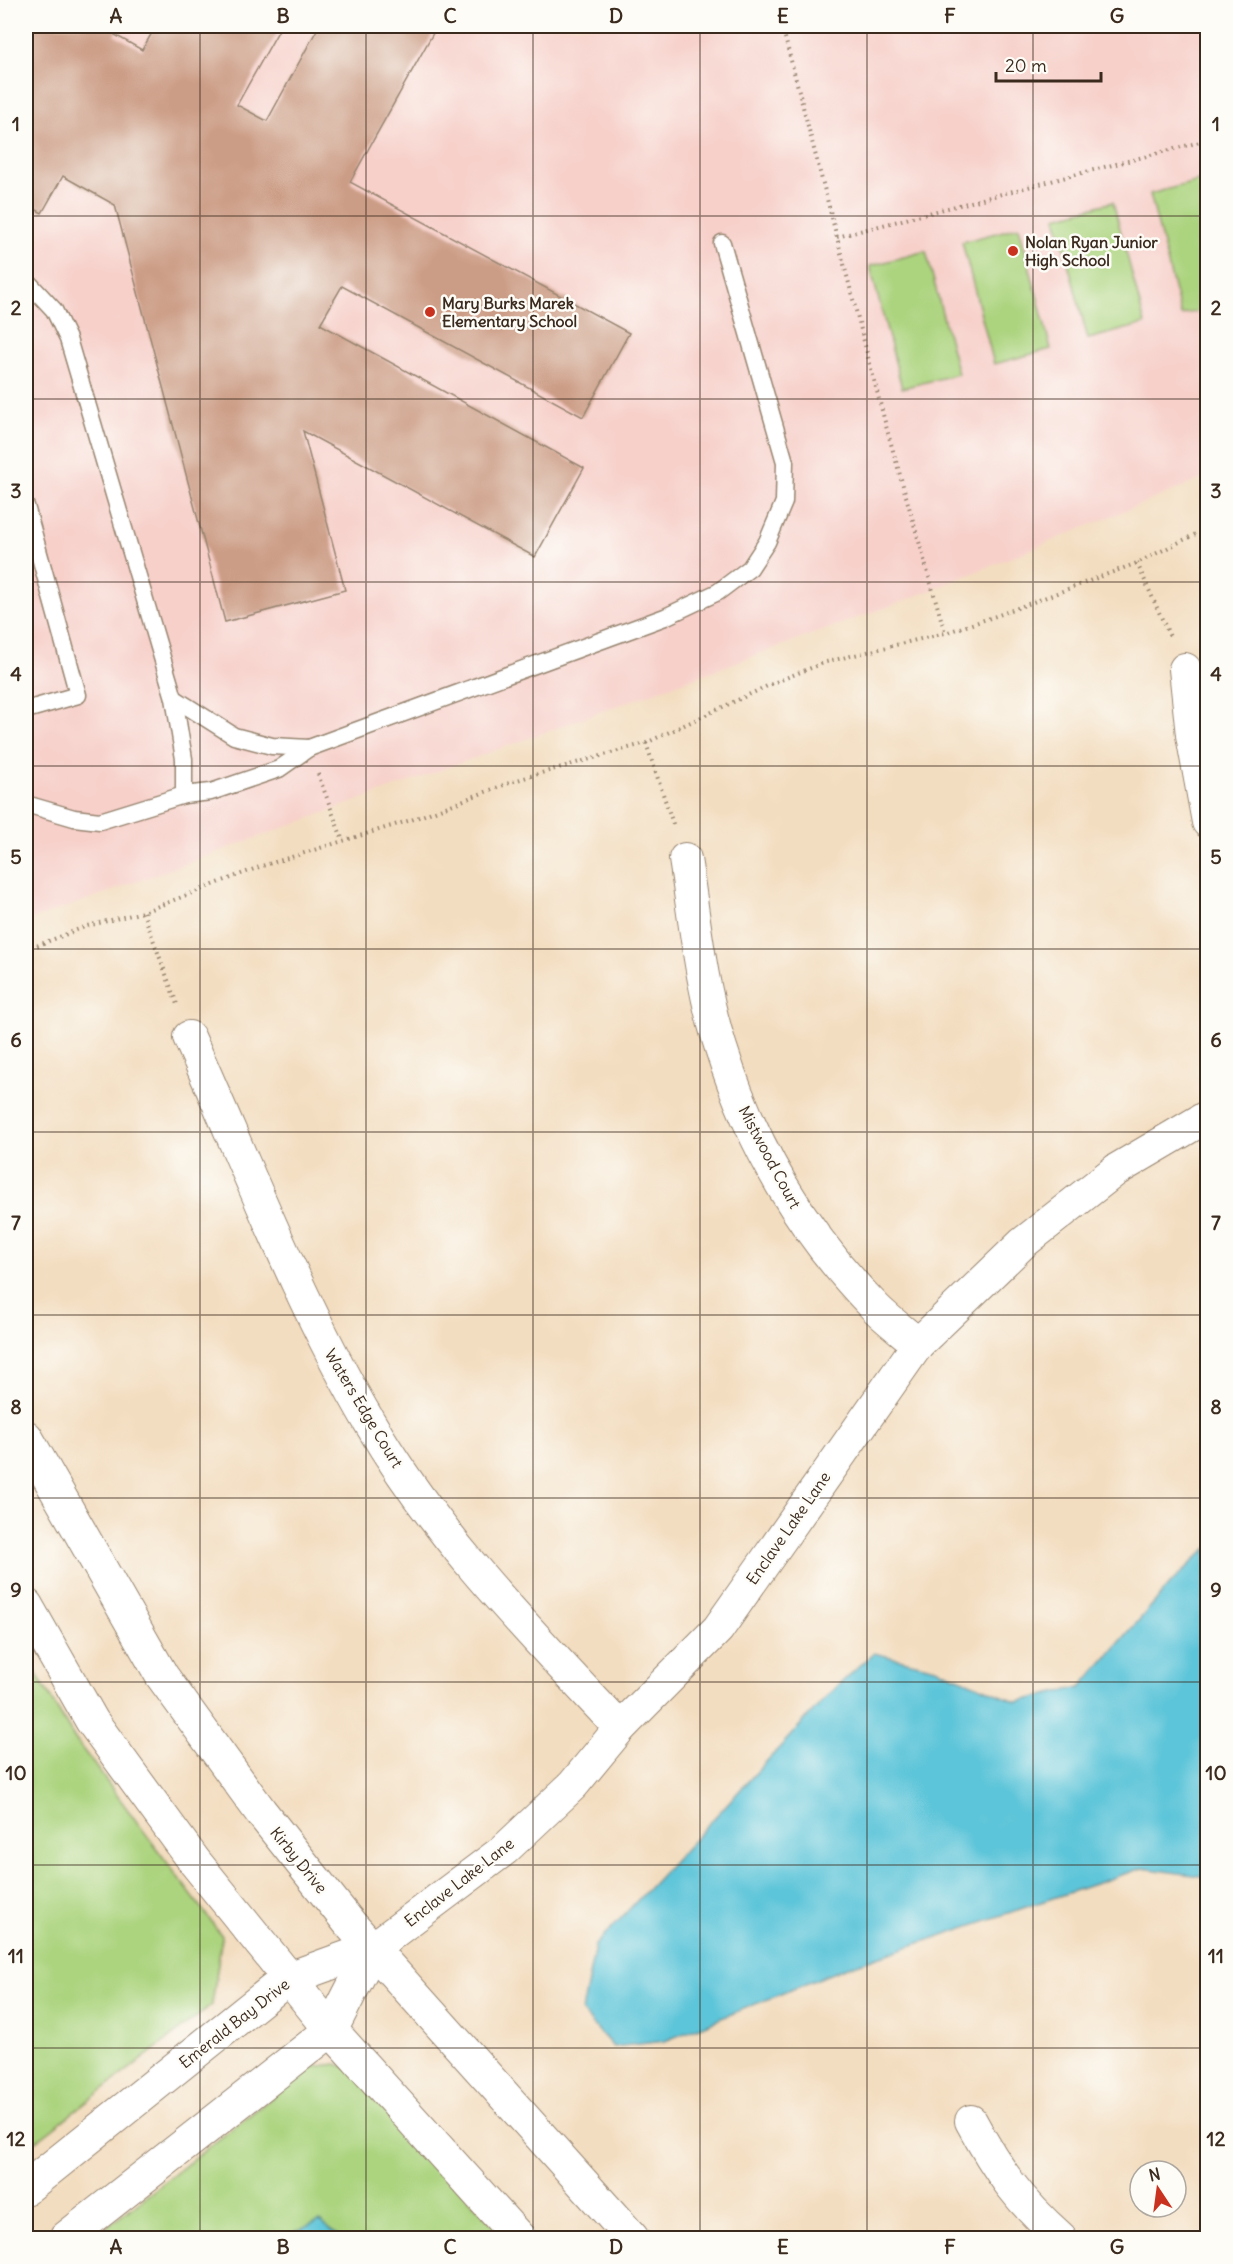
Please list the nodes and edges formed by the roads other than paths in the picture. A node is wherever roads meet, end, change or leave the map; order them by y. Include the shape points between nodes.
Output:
1 (722, 243) dead end
2 (26, 280) edge
3 (26, 506) edge
4 (1185, 669) road end
5 (174, 698) junction
6 (26, 710) edge
7 (309, 748) junction
8 (184, 795) junction
9 (26, 804) edge
10 (1208, 822) edge
11 (685, 859) road end
12 (189, 1037) road end
13 (1208, 1116) edge
14 (918, 1344) junction
15 (26, 1437) edge
16 (26, 1605) edge
17 (620, 1728) junction
18 (373, 1948) junction
19 (287, 1979) junction
20 (331, 2030) junction
21 (971, 2121) dead end
22 (26, 2188) edge
23 (66, 2238) edge
24 (519, 2238) edge
25 (632, 2238) edge
26 (1061, 2238) edge

1 - 7 lane via 785,462 784,502 767,542 750,568 718,592 665,617
2 - 5 lane via 54,310 68,339
3 - 6 lane via 78,695
4 - 10 street
5 - 7 lane via 234,736 272,746
5 - 8 lane via 184,759
7 - 8 lane via 279,769 210,792
8 - 9 lane via 100,821
11 - 14 street, Mistwood Court via 720,1047 747,1119 785,1192 828,1255 874,1307
12 - 17 street, Waters Edge Court via 322,1336 371,1424 426,1509 492,1592
13 - 14 street, Enclave Lake Lane via 1116,1170 1023,1243
14 - 17 street, Enclave Lake Lane via 718,1629
15 - 18 main road, Kirby Drive via 162,1676 261,1812
16 - 19 main road via 92,1721
17 - 18 street, Enclave Lake Lane via 573,1785 504,1850
18 - 19 main road, Emerald Bay Drive
18 - 20 main road
18 - 25 main road, Kirby Drive
19 - 20 main road
19 - 22 main road, Emerald Bay Drive
20 - 23 main road
20 - 24 main road
21 - 26 street via 998,2172 1032,2213

